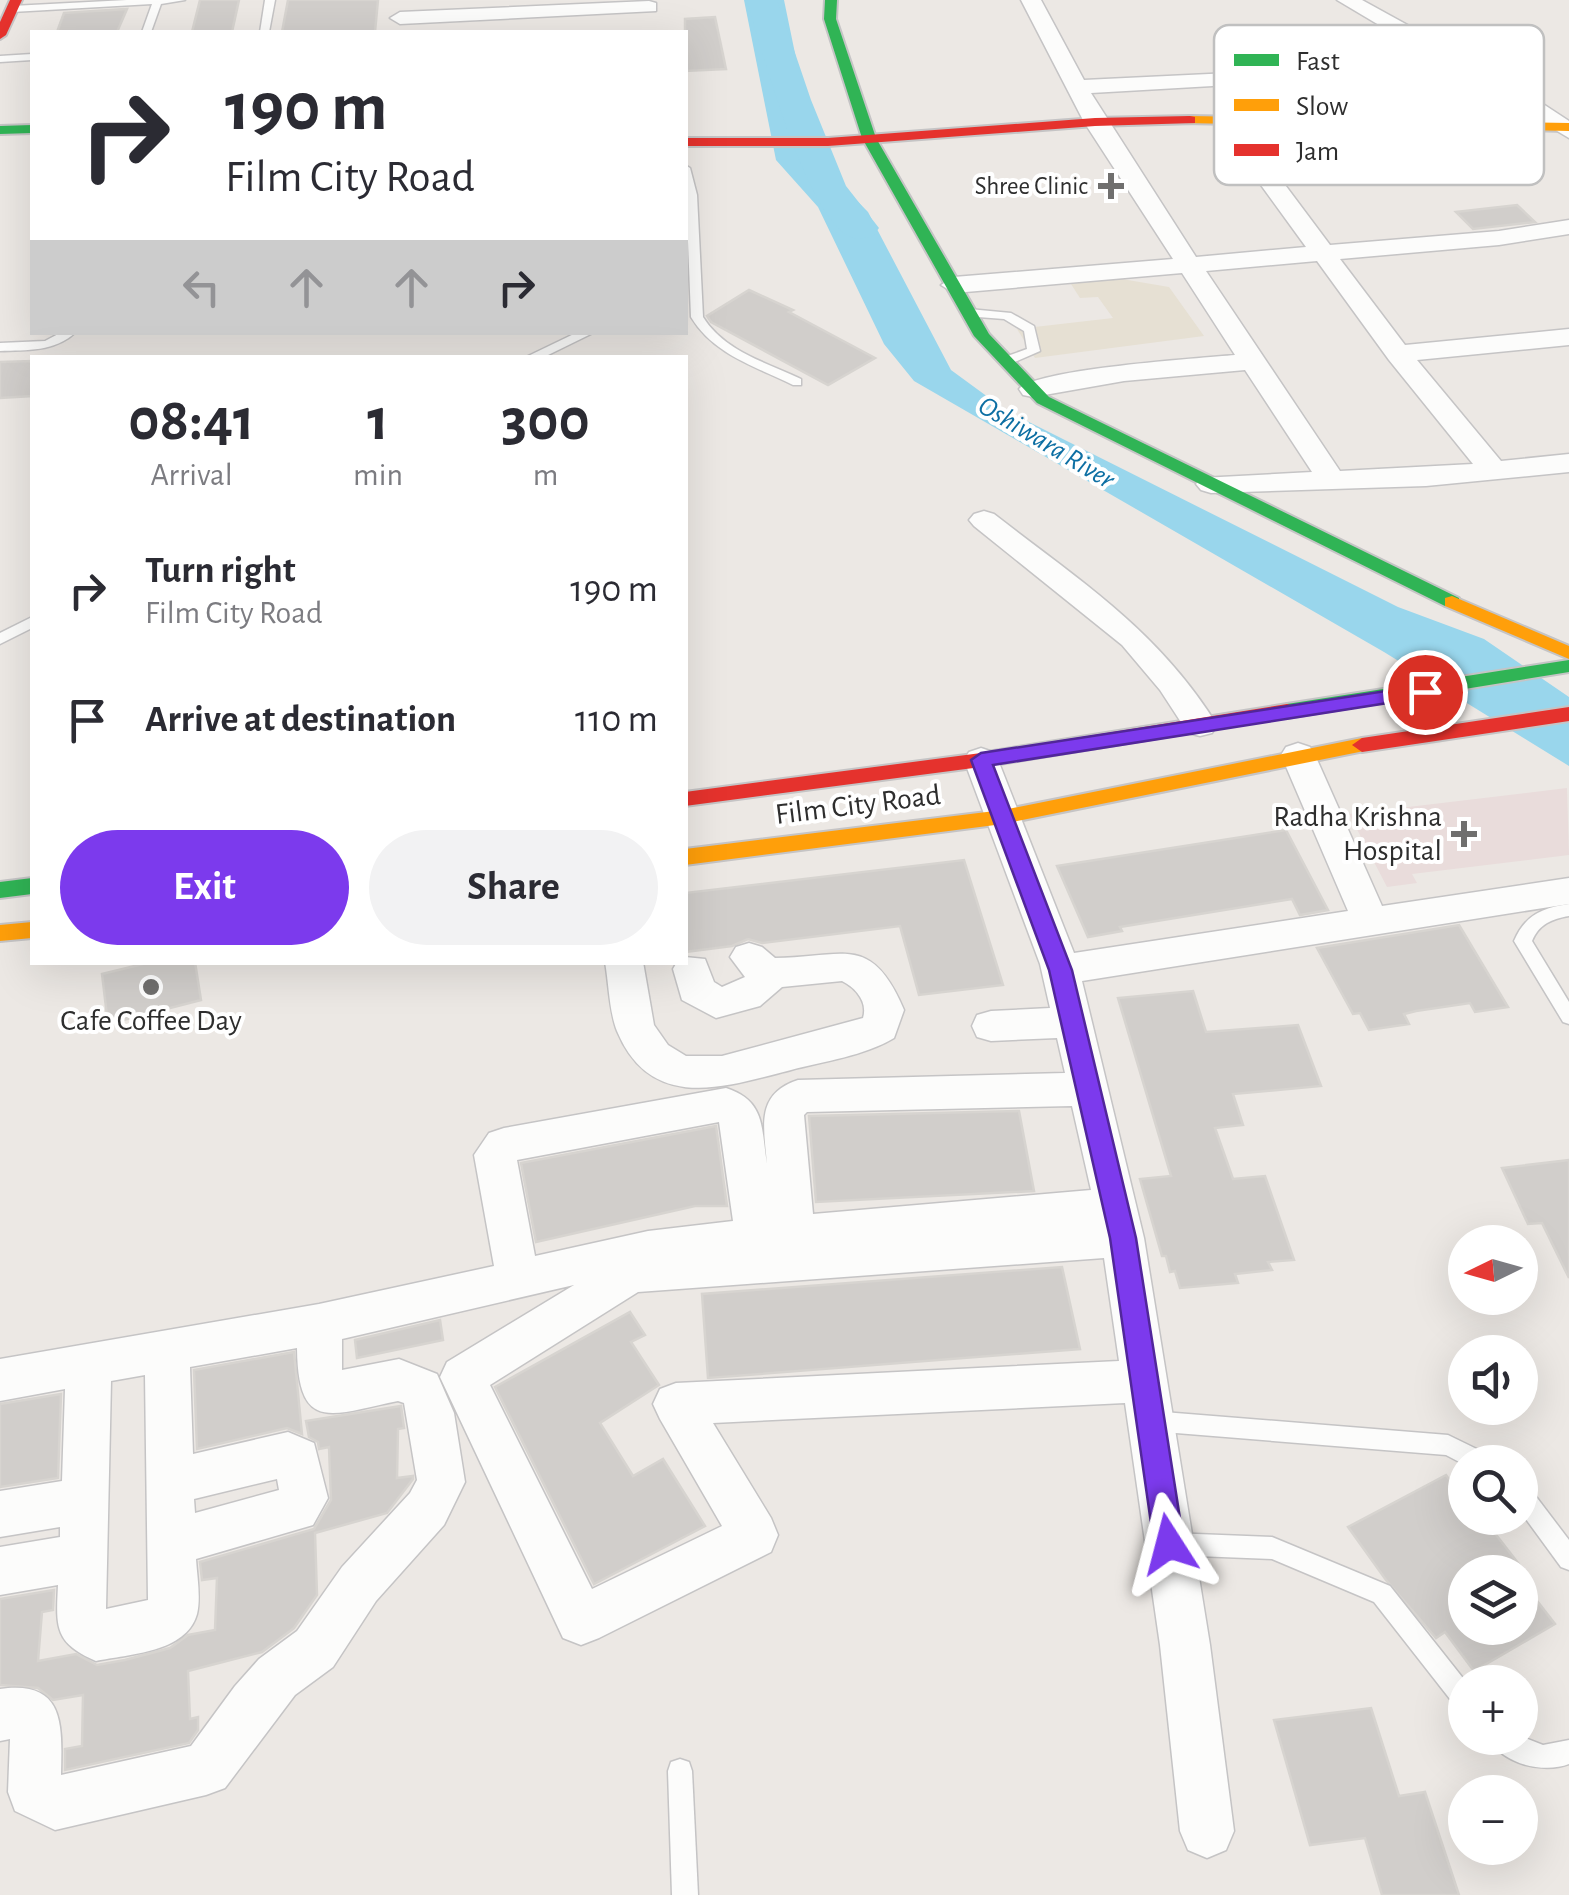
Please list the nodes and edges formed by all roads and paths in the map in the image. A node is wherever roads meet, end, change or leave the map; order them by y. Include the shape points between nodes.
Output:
1 (180, 0) edge
2 (270, 0) edge
3 (832, 0) edge
4 (1031, 0) edge
5 (1347, 0) edge
6 (158, 1) edge
7 (14, 5) edge
8 (649, 7) dead end
9 (400, 17) edge
10 (1392, 25) edge
11 (148, 30) edge
12 (264, 30) edge
13 (0, 35) edge
14 (30, 57) edge
15 (0, 58) edge
16 (1214, 80) edge
17 (1076, 87) junction
18 (1544, 114) edge
19 (1214, 119) edge
20 (1095, 122) junction
21 (1567, 128) edge
22 (30, 129) edge
23 (0, 130) edge
24 (869, 138) junction
25 (688, 142) edge
26 (688, 182) edge
27 (1273, 185) edge
28 (1569, 228) edge
29 (1324, 254) junction
30 (1189, 266) junction
31 (954, 285) junction
32 (690, 289) edge
33 (969, 313) junction
34 (67, 335) edge
35 (581, 335) edge
36 (1569, 337) edge
37 (0, 348) edge
38 (1398, 354) junction
39 (537, 355) edge
40 (1006, 361) junction
41 (1253, 361) junction
42 (797, 382) dead end
43 (1033, 389) junction
44 (1569, 463) edge
45 (1495, 472) junction
46 (1330, 478) junction
47 (1210, 484) junction
48 (984, 520) dead end
49 (30, 623) edge
50 (0, 639) edge
51 (1569, 653) edge
52 (1569, 666) edge
53 (1352, 702) junction
54 (1569, 714) edge
55 (1200, 725) junction
56 (1375, 742) junction
57 (1298, 755) junction
58 (981, 760) junction
59 (688, 799) edge
60 (1004, 817) junction
61 (688, 857) edge
62 (30, 886) edge
63 (0, 890) edge
64 (1569, 891) edge
65 (1569, 910) edge
66 (1371, 922) junction
67 (30, 930) edge
68 (0, 933) edge
69 (624, 965) edge
70 (692, 969) dead end
71 (1068, 1000) junction
72 (1569, 1018) edge
73 (990, 1020) dead end
74 (1088, 1089) junction
75 (1119, 1222) junction
76 (775, 1236) junction
77 (518, 1280) junction
78 (318, 1324) junction
79 (168, 1350) junction
80 (89, 1364) junction
81 (0, 1380) edge
82 (1148, 1401) junction
83 (1448, 1445) edge
84 (171, 1482) junction
85 (84, 1500) junction
86 (0, 1514) edge
87 (1538, 1517) edge
88 (172, 1542) junction
89 (1169, 1544) junction
90 (83, 1557) junction
91 (1569, 1560) edge
92 (0, 1571) edge
93 (1448, 1678) edge
94 (0, 1714) edge
95 (1569, 1752) edge
96 (1538, 1755) edge
97 (680, 1771) dead end
98 (1207, 1831) dead end
99 (685, 1895) edge

1 - 6 lane
2 - 12 lane
3 - 24 street via 830,19
4 - 17 street
5 - 10 street
6 - 7 lane
6 - 11 lane
7 - 13 street
8 - 9 street
14 - 15 lane
16 - 17 street
17 - 20 street
18 - 21 street
19 - 20 street
20 - 24 street
20 - 30 street
22 - 23 street
24 - 25 street
24 - 31 street
26 - 32 lane
27 - 29 street
28 - 29 street
29 - 30 street
29 - 38 street
30 - 31 street
30 - 41 street
31 - 33 street
32 - 42 lane via 714,340
33 - 40 street
33 - 40 lane via 1008,316 1030,328 1034,351
34 - 37 lane via 59,342
35 - 39 lane
36 - 38 street
38 - 45 street
40 - 43 street
41 - 43 street
41 - 46 street
43 - 47 street
44 - 45 street
45 - 46 street
46 - 47 street
47 - 51 street
48 - 55 street via 1133,638
49 - 50 lane
52 - 53 street, Film City Road
53 - 55 street, Film City Road
53 - 56 street
54 - 56 street, Film City Road
55 - 58 street, Film City Road
56 - 57 street, Film City Road
57 - 60 street, Film City Road
57 - 66 street
58 - 59 street, Film City Road
58 - 60 street
60 - 61 street, Film City Road
60 - 71 street
62 - 63 street
64 - 66 street
65 - 72 lane via 1546,914 1528,927 1523,941
66 - 71 street
67 - 68 street
69 - 70 street via 635,1028 654,1056 680,1072 722,1072 867,1036 880,1027 885,1010 870,980 845,966 759,966 757,992 716,1003 696,990
71 - 73 street
71 - 74 street
74 - 75 street
74 - 76 street via 798,1096 782,1109
75 - 76 street
75 - 82 street
75 - 82 street via 631,1274 462,1377 581,1620 754,1535 676,1404
76 - 77 street via 648,1250
76 - 77 street via 738,1112 726,1104 504,1144 496,1155
77 - 78 street
78 - 79 street
78 - 94 street via 320,1385 330,1392 398,1380 421,1389 440,1482 427,1509 359,1584 314,1649 266,1690 206,1769 55,1803 34,1792 36,1722 22,1712
79 - 80 street
79 - 84 street
80 - 81 street
80 - 85 street
82 - 83 lane
82 - 89 street
84 - 88 street
84 - 88 street via 288,1454 297,1459 304,1498 296,1509
85 - 86 street
85 - 90 street
87 - 91 lane
88 - 90 street via 174,1611 161,1622 96,1636 81,1624
89 - 93 lane via 1272,1548 1382,1594
89 - 98 street
90 - 92 street
95 - 96 lane
97 - 99 lane

